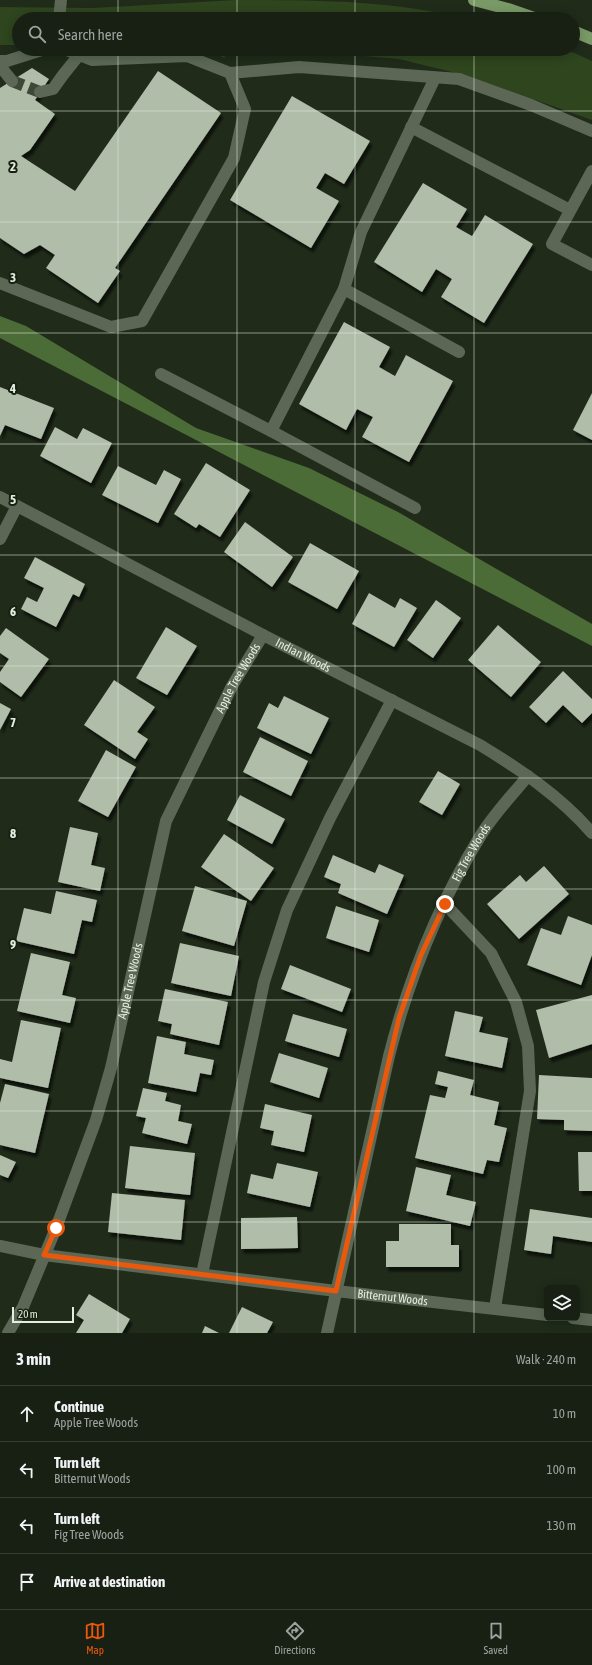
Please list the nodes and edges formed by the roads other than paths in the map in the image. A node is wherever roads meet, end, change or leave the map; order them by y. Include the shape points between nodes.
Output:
1 (61, 0) edge
2 (474, 0) edge
3 (60, 12) edge
4 (517, 12) edge
5 (580, 34) edge
6 (592, 39) edge
7 (23, 56) edge
8 (78, 56) edge
9 (82, 56) edge
10 (187, 56) edge
11 (187, 56) edge
12 (0, 61) edge
13 (0, 66) edge
14 (230, 73) junction
15 (435, 78) junction
16 (12, 81) tunnel mouth
17 (40, 92) dead end
18 (411, 127) junction
19 (592, 131) edge
20 (592, 171) edge
21 (570, 210) junction
22 (592, 265) edge
23 (0, 283) edge
24 (344, 289) junction
25 (459, 352) dead end
26 (161, 374) dead end
27 (271, 431) junction
28 (0, 497) edge
29 (17, 506) junction
30 (415, 508) dead end
31 (0, 539) edge
32 (263, 635) junction
33 (392, 700) junction
34 (528, 776) junction
35 (592, 833) edge
36 (445, 904) junction
37 (0, 1246) edge
38 (44, 1255) junction
39 (202, 1274) junction
40 (336, 1291) junction
41 (495, 1308) junction
42 (544, 1315) edge
43 (580, 1319) edge
44 (592, 1320) edge
45 (8, 1333) edge
46 (328, 1333) edge

1 - 3 street
2 - 4 main road
5 - 6 main road
7 - 12 street
8 - 17 street via 53,89
9 - 11 street via 92,60
10 - 14 street
13 - 16 street
14 - 15 street via 299,67
14 - 23 street via 245,109 234,158 142,321 111,327
15 - 18 street
15 - 19 street via 459,79 531,105
18 - 21 street
18 - 24 street via 361,232
20 - 21 street
21 - 22 street via 552,244
24 - 25 street
24 - 27 street
26 - 27 street
27 - 30 street
28 - 29 street, Indian Woods
29 - 31 street
29 - 32 street, Indian Woods
32 - 33 street, Indian Woods
32 - 38 street, Apple Tree Woods via 232,686 166,821 111,1068 77,1173
33 - 34 street, Indian Woods via 480,745
33 - 39 street via 330,818 287,910 264,982
34 - 35 street, Indian Woods via 575,813
34 - 36 street, Fig Tree Woods via 481,834
36 - 40 street, Fig Tree Woods via 421,955 399,1018
36 - 41 street via 491,953 516,1002 528,1046 530,1091
37 - 38 street, Bitternut Woods
38 - 39 street, Bitternut Woods
38 - 45 street, Apple Tree Woods via 23,1308
39 - 40 street, Bitternut Woods
40 - 41 street, Bitternut Woods
40 - 46 street, Fig Tree Woods
41 - 42 street, Bitternut Woods
43 - 44 street

